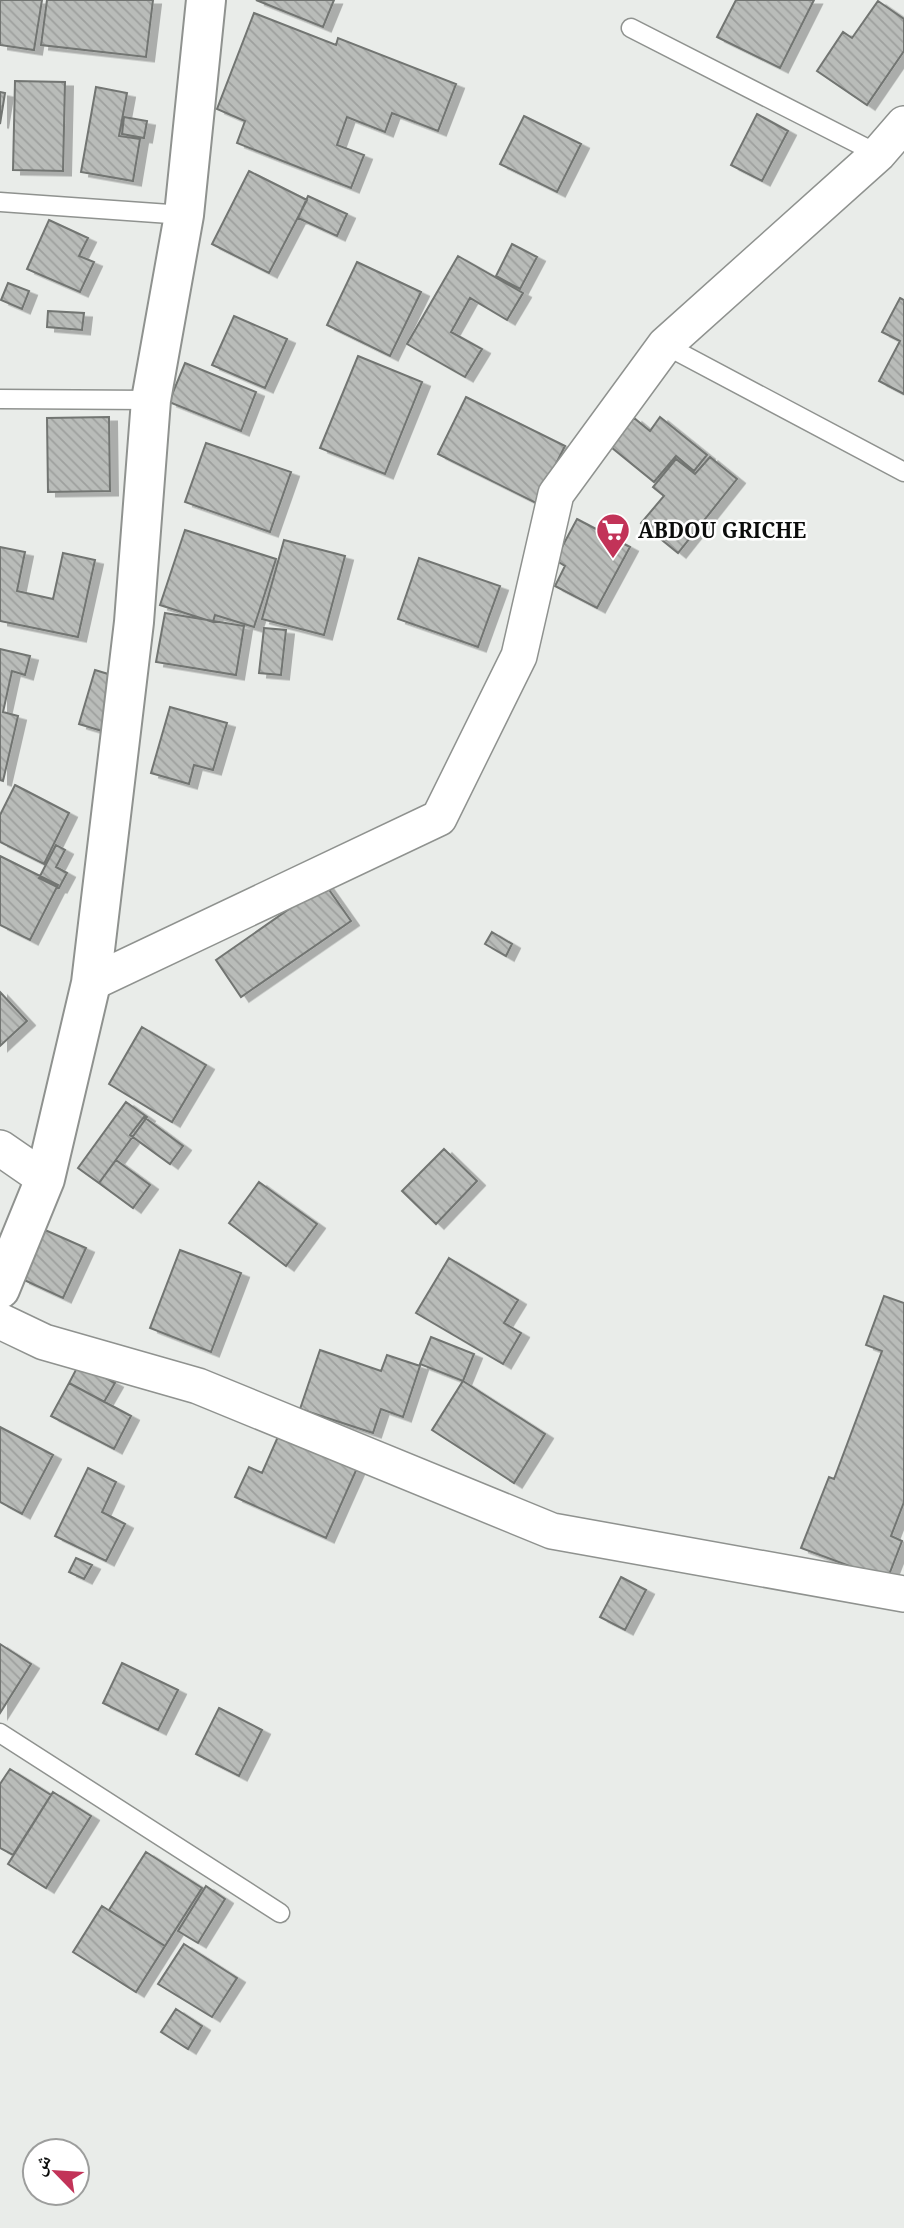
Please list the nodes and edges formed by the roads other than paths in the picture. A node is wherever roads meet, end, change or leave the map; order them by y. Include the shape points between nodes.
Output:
1 (206, 0) edge
2 (631, 28) dead end
3 (904, 124) edge
4 (878, 154) junction
5 (0, 202) edge
6 (184, 215) junction
7 (665, 345) junction
8 (0, 399) edge
9 (151, 400) junction
10 (904, 472) edge
11 (91, 984) junction
12 (0, 1148) edge
13 (45, 1179) junction
14 (0, 1289) edge
15 (0, 1321) edge
16 (904, 1594) edge
17 (0, 1733) edge
18 (280, 1913) dead end

1 - 6 street
2 - 4 lane
3 - 4 street
4 - 7 street
5 - 6 lane
6 - 9 street
7 - 10 lane
7 - 11 street via 556,494 519,656 439,818
8 - 9 lane
9 - 11 street via 134,622
11 - 13 street
12 - 13 street
13 - 14 street
15 - 16 street via 44,1342 198,1386 552,1531
17 - 18 lane

